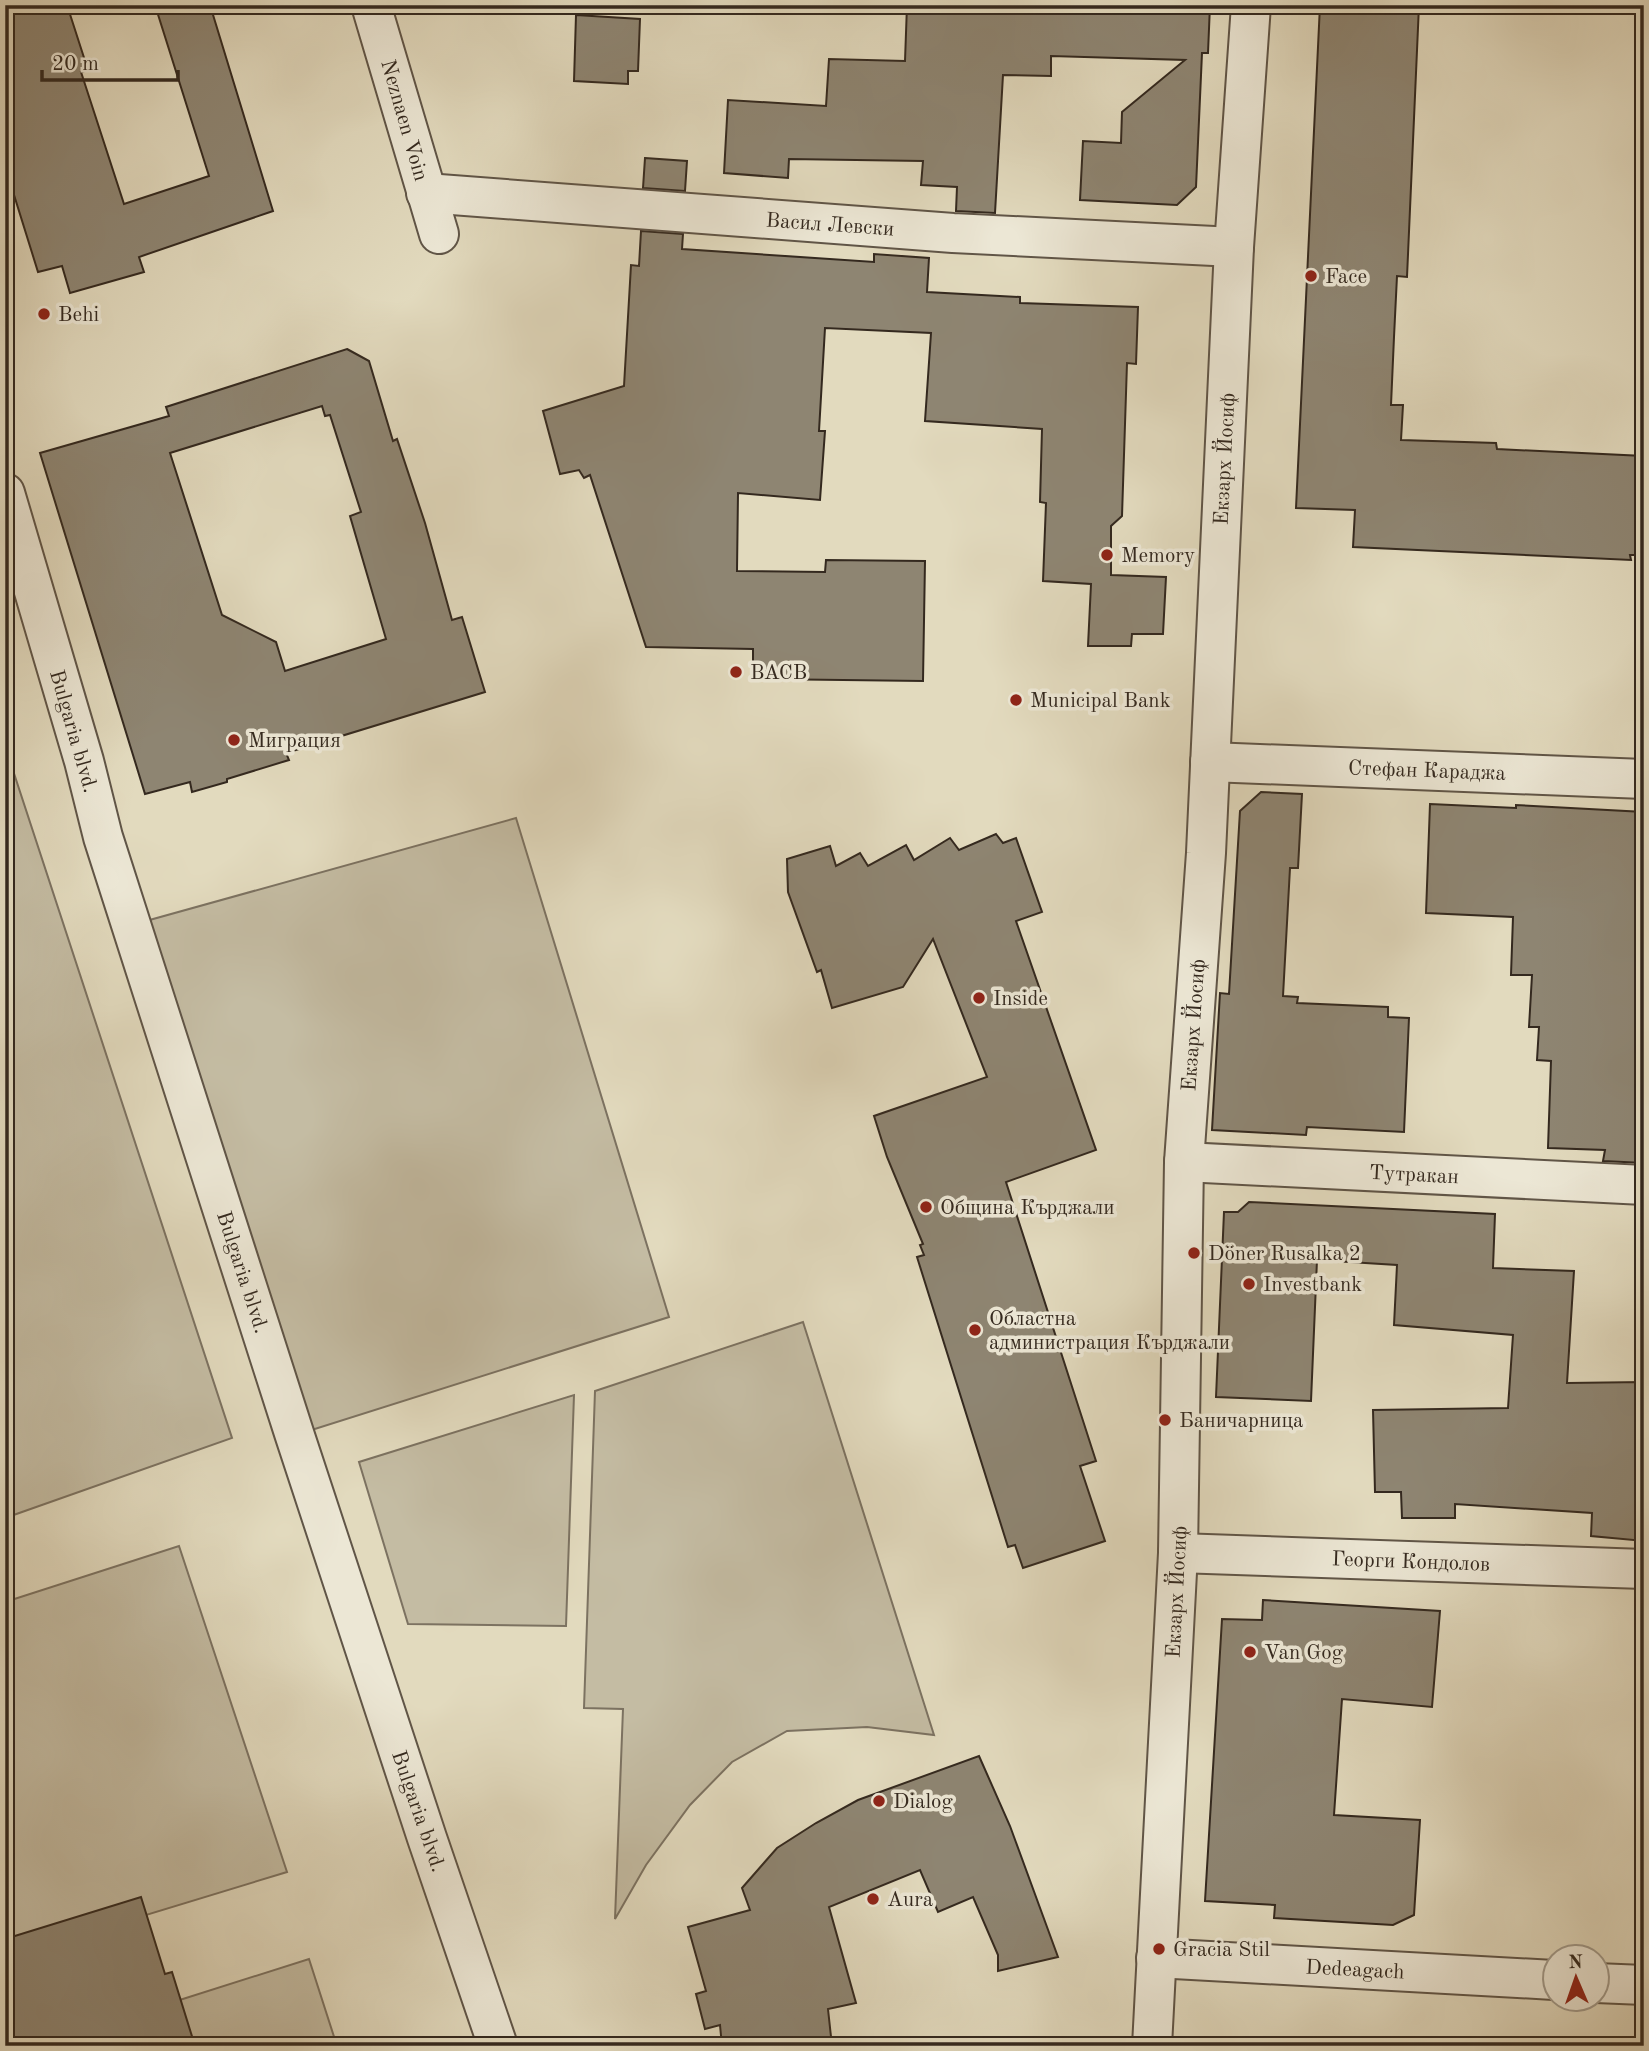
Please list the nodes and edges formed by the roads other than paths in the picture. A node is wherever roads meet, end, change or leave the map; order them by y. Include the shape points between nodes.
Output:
1 (371, 5) edge
2 (1251, 5) edge
3 (426, 193) junction
4 (439, 234) dead end
5 (1234, 247) junction
6 (5, 494) edge
7 (1210, 762) junction
8 (1644, 779) edge
9 (1184, 1162) junction
10 (1644, 1185) edge
11 (1178, 1553) junction
12 (1644, 1569) edge
13 (1156, 1958) junction
14 (1540, 1979) edge
15 (1610, 1984) edge
16 (1644, 1985) edge
17 (498, 2046) edge
18 (1152, 2046) edge

1 - 3 street, Neznaen Voin
2 - 5 street, Екзарх Йосиф
3 - 4 street, Neznaen Voin
3 - 5 street, Васил Левски via 953,233
5 - 7 street, Екзарх Йосиф
6 - 17 street, Bulgaria blvd. via 107,851
7 - 8 street, Стефан Караджа
7 - 9 street, Екзарх Йосиф
9 - 10 street, Тутракан
9 - 11 street, Екзарх Йосиф
11 - 12 street, Георги Кондолов
11 - 13 street, Екзарх Йосиф
13 - 14 street, Dedeagach
13 - 18 street, Екзарх Йосиф
15 - 16 street

